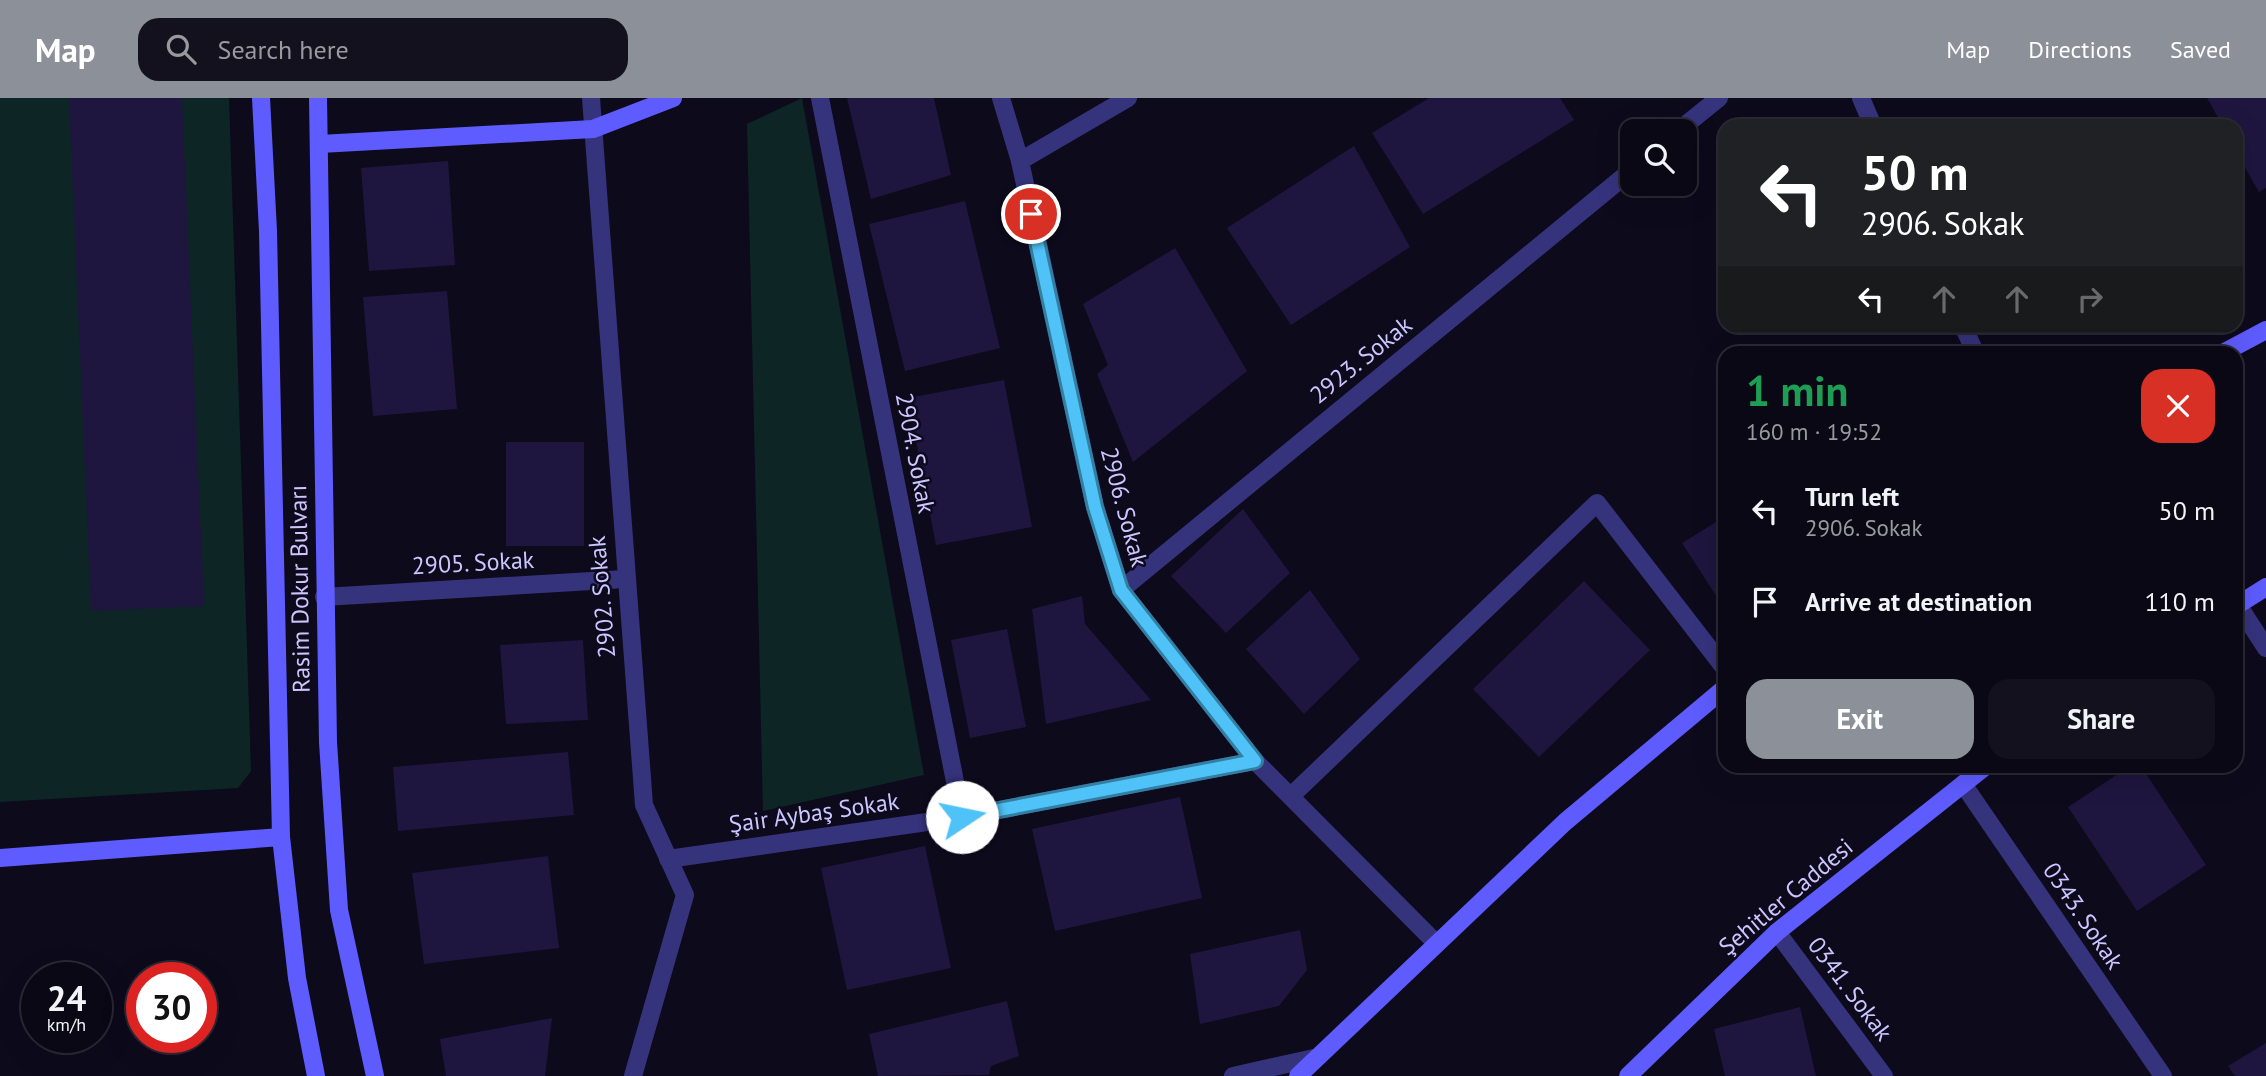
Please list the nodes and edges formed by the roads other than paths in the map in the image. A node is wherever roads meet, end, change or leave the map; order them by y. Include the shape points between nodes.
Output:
1 (261, 98) edge
2 (318, 98) edge
3 (591, 98) edge
4 (673, 98) edge
5 (820, 98) edge
6 (1001, 98) edge
7 (1128, 98) edge
8 (1719, 98) edge
9 (1861, 98) edge
10 (1693, 119) edge
11 (1870, 119) edge
12 (593, 129) junction
13 (320, 144) junction
14 (1020, 161) junction
15 (1620, 180) edge
16 (2266, 330) edge
17 (2236, 346) edge
18 (625, 579) junction
19 (2266, 587) edge
20 (1121, 590) junction
21 (324, 597) junction
22 (2243, 601) edge
23 (2243, 614) edge
24 (2266, 648) edge
25 (1718, 660) edge
26 (1718, 694) edge
27 (1255, 761) junction
28 (1977, 773) edge
29 (1963, 784) junction
30 (1290, 796) junction
31 (962, 817) junction
32 (281, 837) junction
33 (0, 858) edge
34 (668, 859) junction
35 (1777, 932) junction
36 (1435, 942) junction
37 (1314, 1058) junction
38 (316, 1076) edge
39 (375, 1076) edge
40 (633, 1076) edge
41 (1233, 1076) edge
42 (1298, 1076) edge
43 (1628, 1076) edge
44 (1884, 1076) edge
45 (2163, 1076) edge

1 - 32 main road
2 - 13 main road, Rasim Dokur Bulvarı
3 - 12 street, 2902. Sokak
4 - 12 main road
5 - 31 street, 2904. Sokak
6 - 14 street, 2906. Sokak
7 - 14 street
8 - 10 street
9 - 11 street
12 - 13 main road
12 - 18 street, 2902. Sokak
13 - 21 main road, Rasim Dokur Bulvarı
14 - 20 street, 2906. Sokak via 1095,507
15 - 20 street, 2923. Sokak
16 - 17 main road
18 - 21 street, 2905. Sokak
18 - 34 street, 2902. Sokak via 644,805
19 - 22 main road
20 - 27 street, 2906. Sokak
21 - 39 main road, Rasim Dokur Bulvarı via 339,909
23 - 24 street
25 - 30 street via 1597,503
26 - 36 main road via 1565,822
27 - 30 street, 2906. Sokak
27 - 31 street, Şair Aybaş Sokak
28 - 29 main road, Şehitler Caddesi
29 - 35 main road, Şehitler Caddesi
29 - 45 street, 0343. Sokak
30 - 36 street, 2906. Sokak
31 - 34 street, Şair Aybaş Sokak
32 - 33 main road
32 - 38 main road via 297,978
34 - 40 street, 2902. Sokak via 685,895
35 - 43 main road, Şehitler Caddesi
35 - 44 street, 0341. Sokak
36 - 37 main road
37 - 41 street
37 - 42 main road

